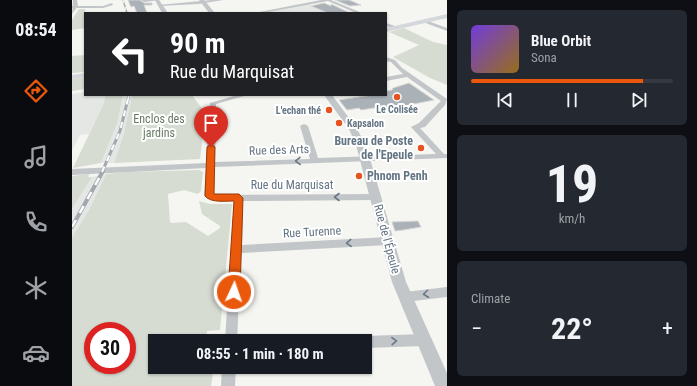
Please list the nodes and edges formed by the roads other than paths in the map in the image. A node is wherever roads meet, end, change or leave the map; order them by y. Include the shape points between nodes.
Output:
1 (74, 0) edge
2 (143, 0) edge
3 (221, 0) edge
4 (328, 0) edge
5 (158, 1) edge
6 (202, 1) edge
7 (112, 4) dead end
8 (74, 7) edge
9 (72, 12) edge
10 (164, 12) edge
11 (211, 12) edge
12 (262, 12) edge
13 (358, 12) edge
14 (447, 16) edge
15 (425, 21) junction
16 (387, 24) edge
17 (396, 28) junction
18 (387, 30) edge
19 (447, 30) edge
20 (387, 59) edge
21 (84, 75) edge
22 (408, 75) junction
23 (72, 77) edge
24 (387, 78) edge
25 (241, 96) edge
26 (329, 96) edge
27 (304, 126) dead end
28 (444, 156) edge
29 (365, 159) junction
30 (315, 161) junction
31 (211, 165) junction
32 (72, 172) edge
33 (376, 197) junction
34 (239, 198) junction
35 (388, 241) junction
36 (237, 249) junction
37 (447, 292) edge
38 (405, 297) junction
39 (231, 334) edge
40 (424, 340) junction
41 (372, 342) edge
42 (229, 374) edge
43 (228, 386) edge
44 (444, 386) edge

1 - 8 street
2 - 5 street
3 - 6 street
4 - 12 street
4 - 13 street
5 - 6 street
5 - 10 street
6 - 11 street
7 - 8 street via 105,7
8 - 9 street
14 - 15 main road
15 - 17 main road
15 - 19 street
16 - 17 street
17 - 18 main road
20 - 22 street via 393,61
21 - 23 main road
22 - 24 street
22 - 28 street via 445,101 422,125 415,127
25 - 31 street via 213,103
26 - 29 street, Rue de l'Épeule via 356,134
27 - 30 street
28 - 29 street, Rue des Arts
29 - 30 street, Rue des Arts
29 - 33 street, Rue de l'Épeule
30 -> 31 street, Rue des Arts
31 - 32 street, Rue des Arts
31 - 34 street, Rue du Marquisat via 209,195 215,198
33 -> 34 street, Rue du Marquisat
33 - 35 street, Rue de l'Épeule
34 - 36 street
35 -> 36 street, Rue Turenne
35 - 38 street, Rue de l'Épeule
36 - 39 street
37 -> 38 street
38 - 40 street, Rue de l'Épeule
41 -> 40 street
40 - 44 street, Rue de l'Épeule
42 - 43 street

